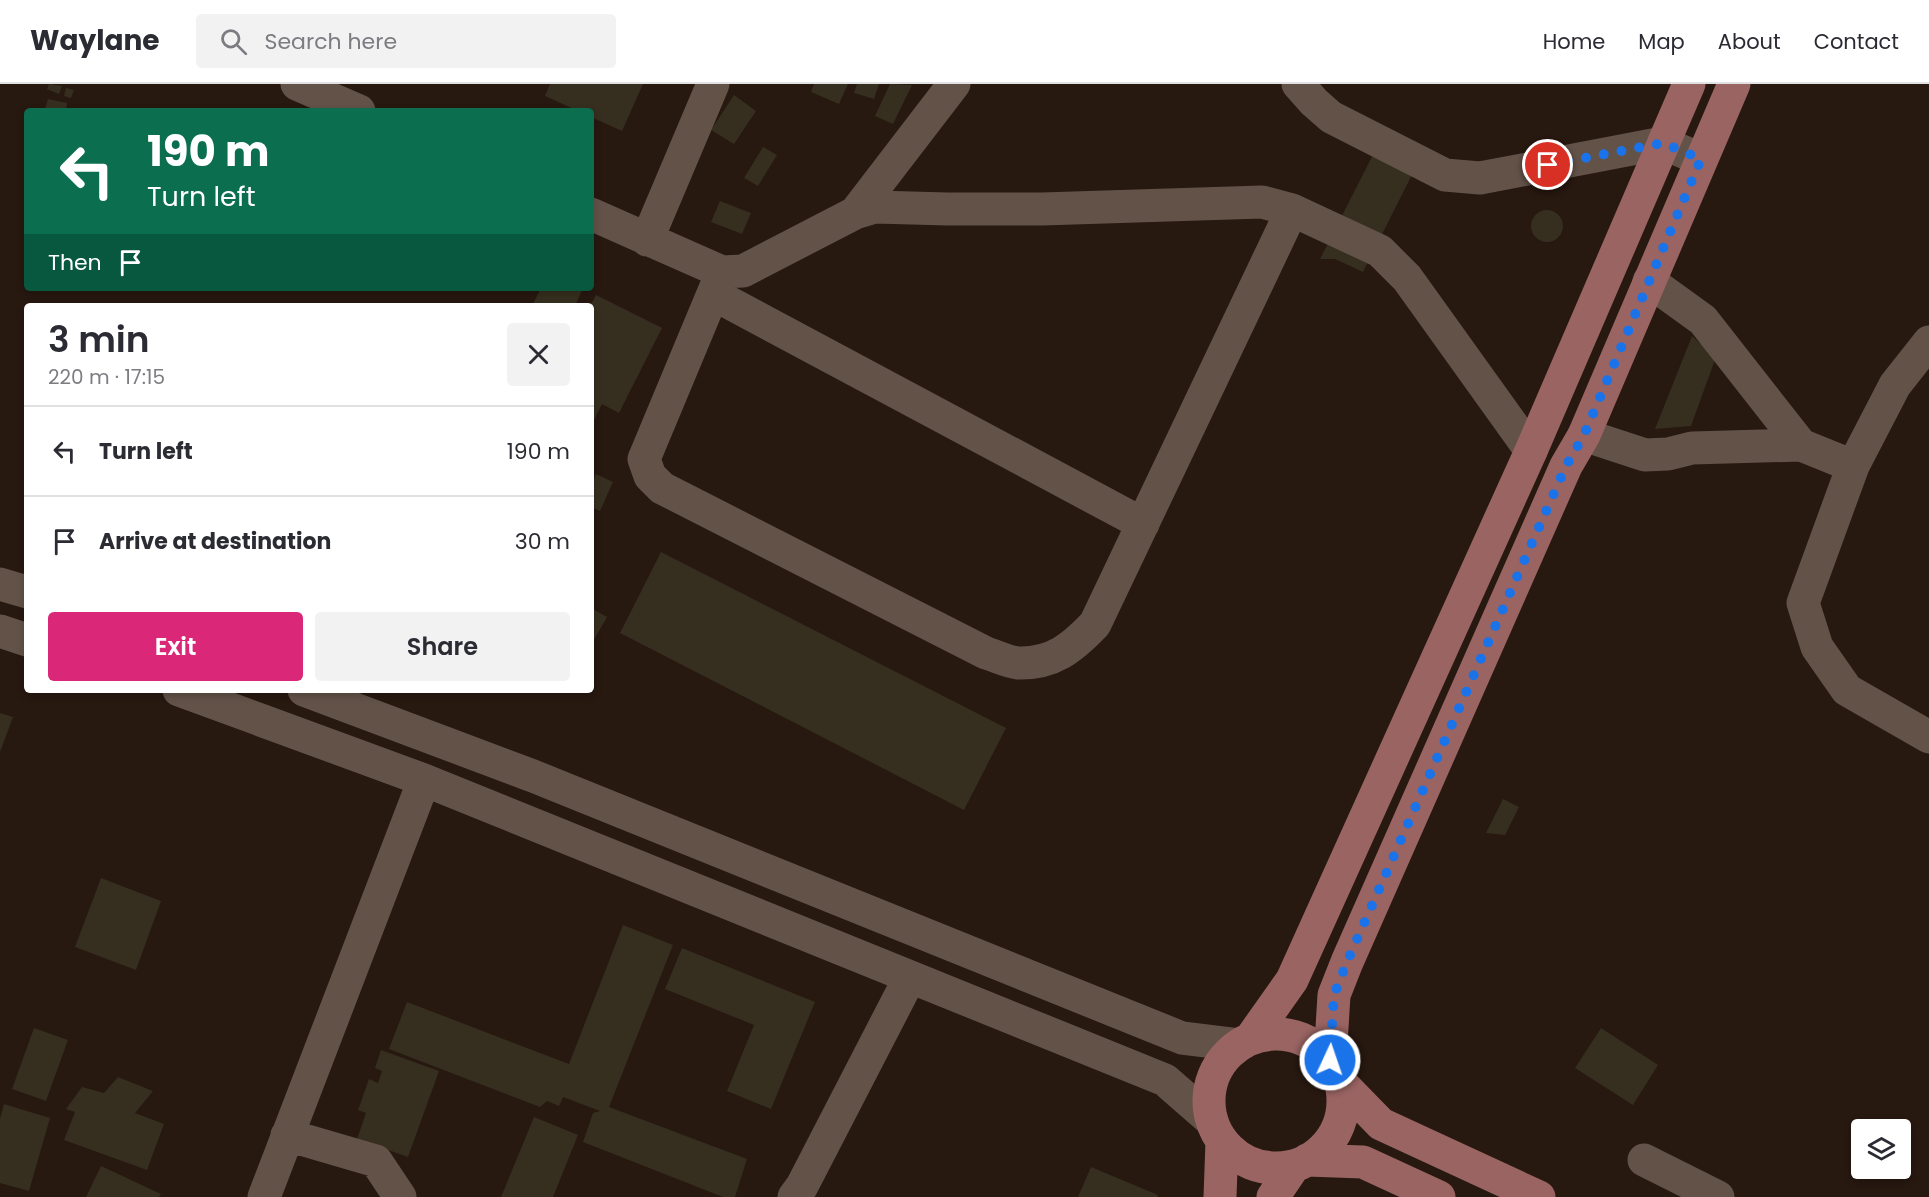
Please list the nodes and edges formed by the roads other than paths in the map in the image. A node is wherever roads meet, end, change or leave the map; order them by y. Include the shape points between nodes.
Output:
1 (297, 84) edge
2 (713, 84) edge
3 (954, 84) edge
4 (1298, 84) edge
5 (1689, 84) edge
6 (1734, 84) edge
7 (352, 108) edge
8 (1663, 143) junction
9 (1701, 159) junction
10 (1292, 210) junction
11 (855, 213) junction
12 (594, 215) edge
13 (647, 240) junction
14 (1648, 281) junction
15 (717, 283) junction
16 (1929, 342) edge
17 (1584, 435) junction
18 (1802, 445) junction
19 (1531, 451) junction
20 (1853, 466) junction
21 (1143, 524) junction
22 (0, 584) edge
23 (24, 591) edge
24 (0, 631) edge
25 (24, 639) edge
26 (187, 693) edge
27 (312, 693) edge
28 (1929, 737) edge
29 (424, 780) junction
30 (910, 976) junction
31 (1245, 1041) junction
32 (1335, 1071) junction
33 (1217, 1131) junction
34 (287, 1135) junction
35 (1644, 1160) dead end
36 (1300, 1163) junction
37 (264, 1197) edge
38 (400, 1197) edge
39 (794, 1197) edge
40 (1220, 1197) edge
41 (1273, 1197) edge
42 (1439, 1197) edge
43 (1539, 1197) edge
44 (1718, 1197) edge

1 - 7 street
2 - 13 street
3 - 11 street
4 - 8 street via 1331,117 1445,175 1480,178
5 - 8 main road
6 - 9 main road
8 - 9 street
8 - 19 main road
9 - 14 main road
10 - 11 street via 1262,202 1042,209 875,207
10 - 19 street via 1380,251 1400,272
10 - 21 street
11 - 15 street
12 - 13 street
13 - 15 street
14 - 17 main road
14 - 18 street via 1702,320
15 - 21 street
15 - 21 street via 644,459 650,476 662,488 986,653 1016,663 1047,660 1073,646 1095,624
16 - 20 street via 1895,385
17 - 18 street via 1645,455 1692,448
17 - 32 main road via 1566,466 1334,995
18 - 20 street
19 - 31 main road via 1292,980
20 - 28 street via 1803,603 1817,647 1847,690
22 - 23 street
24 - 25 street
26 - 29 street
27 - 31 street via 532,776 1182,1038
29 - 30 street
29 - 34 street
30 - 33 street via 1165,1080
30 - 39 street
31 - 32 main road via 1286,1035 1307,1042
31 - 33 main road via 1227,1056 1210,1086 1209,1104
32 - 36 main road via 1342,1100 1340,1118 1322,1149
32 - 43 main road via 1381,1124
33 - 36 main road via 1232,1152 1246,1161 1262,1167
33 - 40 main road
34 - 37 street
34 - 38 street via 376,1161
35 - 44 street
36 - 41 main road
36 - 42 main road via 1362,1162

